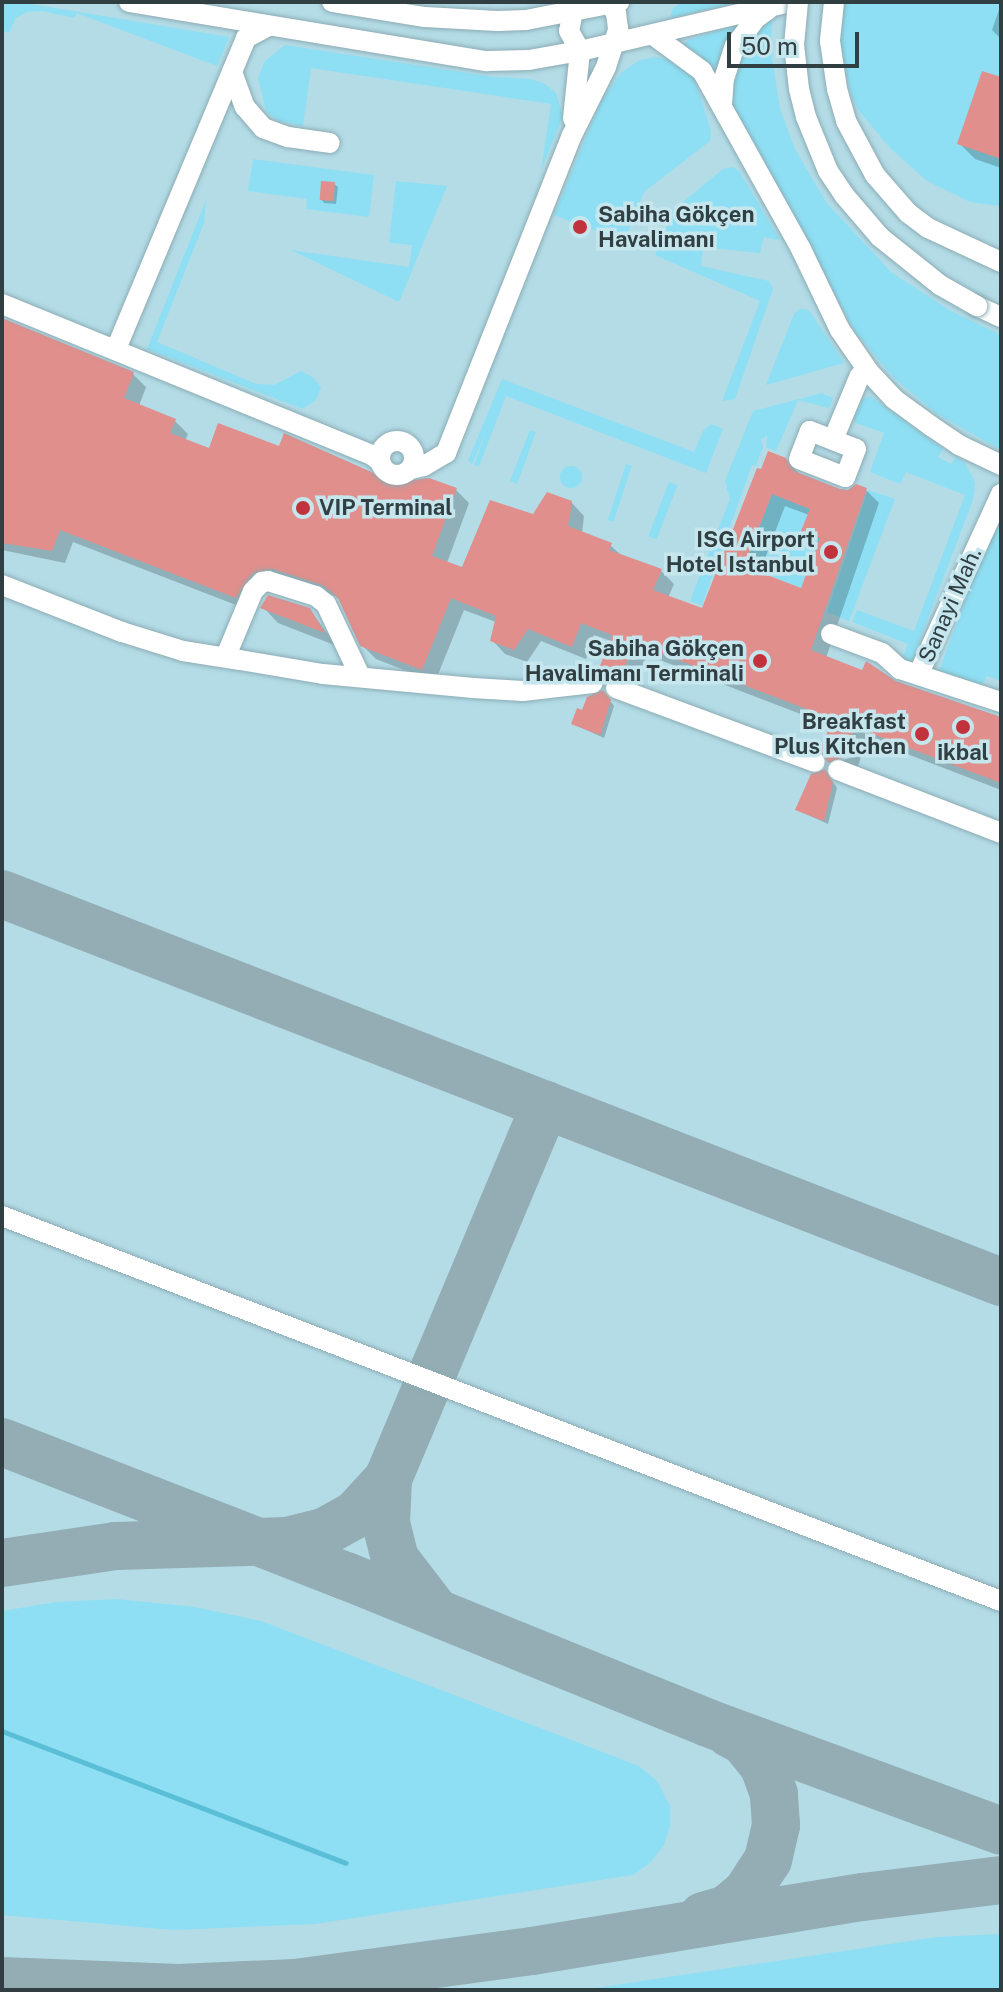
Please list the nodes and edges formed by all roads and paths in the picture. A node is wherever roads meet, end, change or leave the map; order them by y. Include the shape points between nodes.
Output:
1 (129, 2) edge
2 (332, 2) edge
3 (798, 2) edge
4 (834, 2) edge
5 (608, 3) edge
6 (783, 4) edge
7 (573, 11) junction
8 (269, 26) junction
9 (653, 35) junction
10 (613, 44) junction
11 (580, 51) junction
12 (232, 72) junction
13 (722, 105) junction
14 (571, 137) junction
15 (330, 143) dead end
16 (1001, 262) edge
17 (2, 304) edge
18 (1001, 315) edge
19 (116, 349) junction
20 (860, 375) dead end
21 (833, 440) dead end
22 (381, 462) junction
23 (1001, 465) edge
24 (411, 469) junction
25 (1001, 494) edge
26 (2, 585) edge
27 (831, 634) dead end
28 (226, 656) junction
29 (919, 673) junction
30 (360, 676) junction
31 (593, 683) dead end
32 (616, 688) dead end
33 (1001, 702) edge
34 (815, 762) dead end
35 (838, 770) dead end
36 (1001, 833) edge
37 (2, 1216) edge
38 (1001, 1601) edge

1 - 8 street
2 - 7 street via 472,21 526,20
3 - 18 street, bridge via 794,45 799,89 828,171 880,237 940,285
4 - 16 street via 831,58 846,121 875,175 908,213 958,244
5 - 7 street
5 - 10 street via 618,29
6 - 9 street
6 - 13 street via 755,19 735,46
7 - 11 street via 569,31
8 - 11 street via 487,61
8 - 12 street via 246,38
9 - 10 street
9 - 13 street via 702,71
10 - 11 street
10 - 14 street
11 - 14 street
12 - 15 street via 245,107 263,128
12 - 19 street
13 - 23 street via 840,330 869,372 894,399 940,432
14 - 24 street via 446,453
17 - 19 street
19 - 22 street
20 - 21 street
22 - 24 street via 397,475
22 - 24 street via 383,448 402,442 413,451
25 - 29 street, Sanayi Mah.
26 - 28 street via 122,632 183,651
27 - 29 street, Sanayi Mah. via 882,653 900,669
28 - 30 street
28 - 30 street via 256,585 268,581 326,604
29 - 33 street, Sanayi Mah.
30 - 31 street via 523,691
32 - 34 street
35 - 36 street
37 - 38 street

